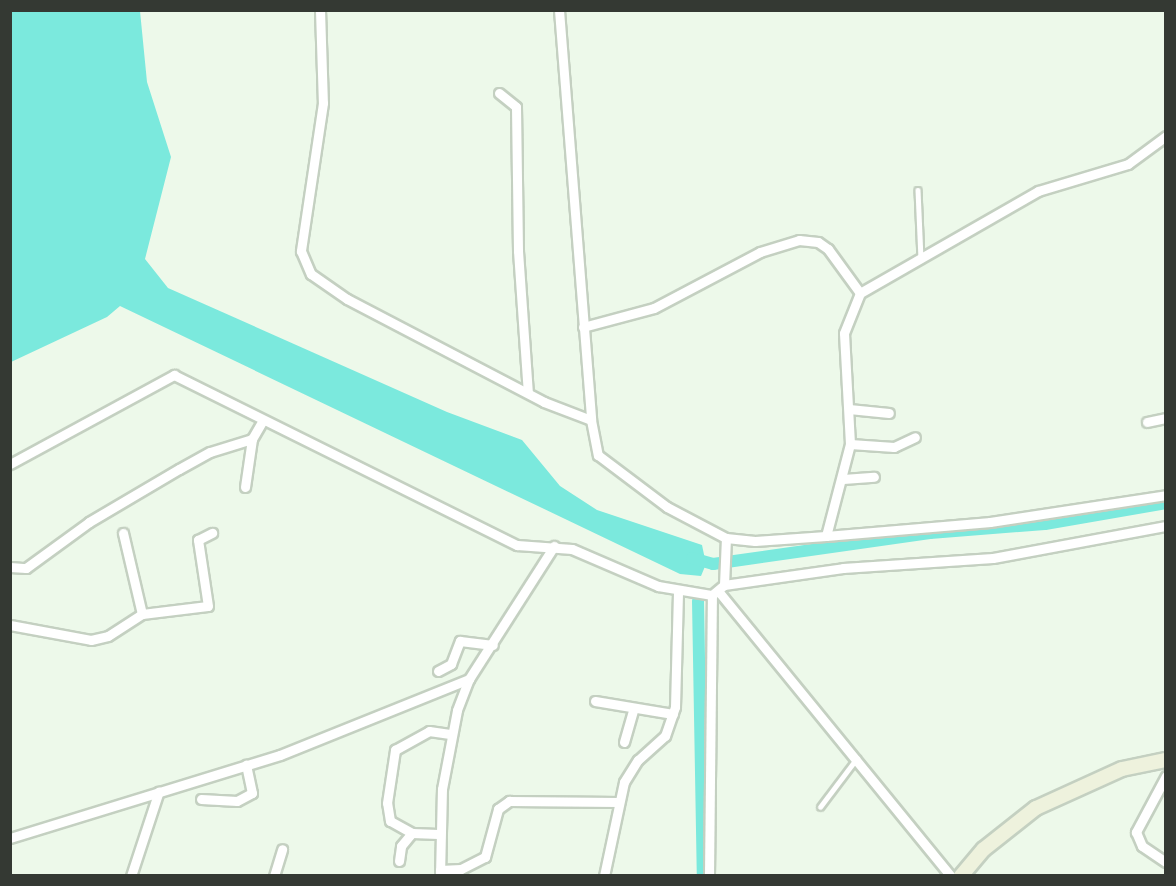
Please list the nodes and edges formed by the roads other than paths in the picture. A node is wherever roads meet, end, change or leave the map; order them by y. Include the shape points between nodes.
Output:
1 (320, 10) edge
2 (559, 10) edge
3 (499, 93) dead end
4 (1166, 136) edge
5 (918, 190) dead end
6 (921, 259) junction
7 (860, 293) junction
8 (583, 327) junction
9 (528, 393) junction
10 (849, 409) junction
11 (889, 413) dead end
12 (1166, 418) edge
13 (591, 420) junction
14 (262, 422) junction
15 (1147, 422) dead end
16 (915, 437) dead end
17 (252, 439) junction
18 (850, 444) junction
19 (10, 464) edge
20 (874, 477) dead end
21 (843, 479) junction
22 (245, 487) dead end
23 (1166, 495) edge
24 (1166, 526) edge
25 (123, 533) dead end
26 (212, 533) dead end
27 (826, 536) junction
28 (726, 538) junction
29 (554, 546) junction
30 (10, 567) edge
31 (720, 587) junction
32 (678, 591) junction
33 (142, 614) junction
34 (10, 625) edge
35 (493, 645) junction
36 (438, 671) dead end
37 (469, 679) junction
38 (595, 701) dead end
39 (633, 710) junction
40 (673, 714) junction
41 (450, 734) junction
42 (624, 742) dead end
43 (856, 758) junction
44 (1166, 760) edge
45 (246, 765) junction
46 (1166, 776) edge
47 (159, 791) junction
48 (252, 793) junction
49 (263, 794) dead end
50 (201, 799) dead end
51 (618, 802) junction
52 (820, 807) dead end
53 (412, 833) junction
54 (438, 834) junction
55 (10, 838) edge
56 (282, 849) dead end
57 (399, 861) dead end
58 (1166, 862) edge
59 (440, 873) edge
60 (961, 875) edge
61 (131, 876) edge
62 (274, 876) edge
63 (603, 876) edge
64 (709, 876) edge

1 - 9 street via 323,103 301,251 305,263 311,274 346,299
2 - 8 street
3 - 9 street via 516,107 518,251
4 - 6 street via 1128,164 1038,191
5 - 6 lane
6 - 7 street
7 - 8 street via 828,249 818,242 799,240 760,252 654,308
7 - 10 street via 844,333
8 - 13 street
9 - 13 street
10 - 11 street
10 - 18 street
12 - 15 street
13 - 28 street via 598,455 618,473 667,507
14 - 17 street
14 - 19 street via 174,375
14 - 29 street via 507,542
16 - 18 street via 894,447
17 - 22 street
17 - 30 street via 210,452 89,522 26,568
18 - 21 street
20 - 21 street
21 - 27 street
23 - 27 street via 990,522
24 - 31 street via 993,558 843,568
25 - 33 street
26 - 33 street via 198,540 209,604
27 - 28 street via 755,541
28 - 31 street
29 - 32 street
29 - 35 street
31 - 32 street
31 - 43 street
31 - 64 street
32 - 40 street
33 - 34 street via 108,636 91,640
35 - 36 street via 459,641 451,664
35 - 37 street
37 - 41 street
37 - 45 street
38 - 39 street
39 - 40 street
39 - 42 street
40 - 51 street via 665,736 628,773
41 - 53 street via 429,731 395,750 386,813 390,821
41 - 54 street
43 - 52 lane
43 - 60 street
44 - 60 main road via 1122,769 1036,808 984,849
45 - 47 street
45 - 48 street
46 - 58 street via 1136,832 1142,846
47 - 55 street
47 - 61 street
48 - 49 street
48 - 50 street via 237,801
51 - 59 street via 509,801 498,809 485,857 461,869
51 - 63 street
53 - 54 street
53 - 57 street via 401,846
54 - 59 street
56 - 62 street

